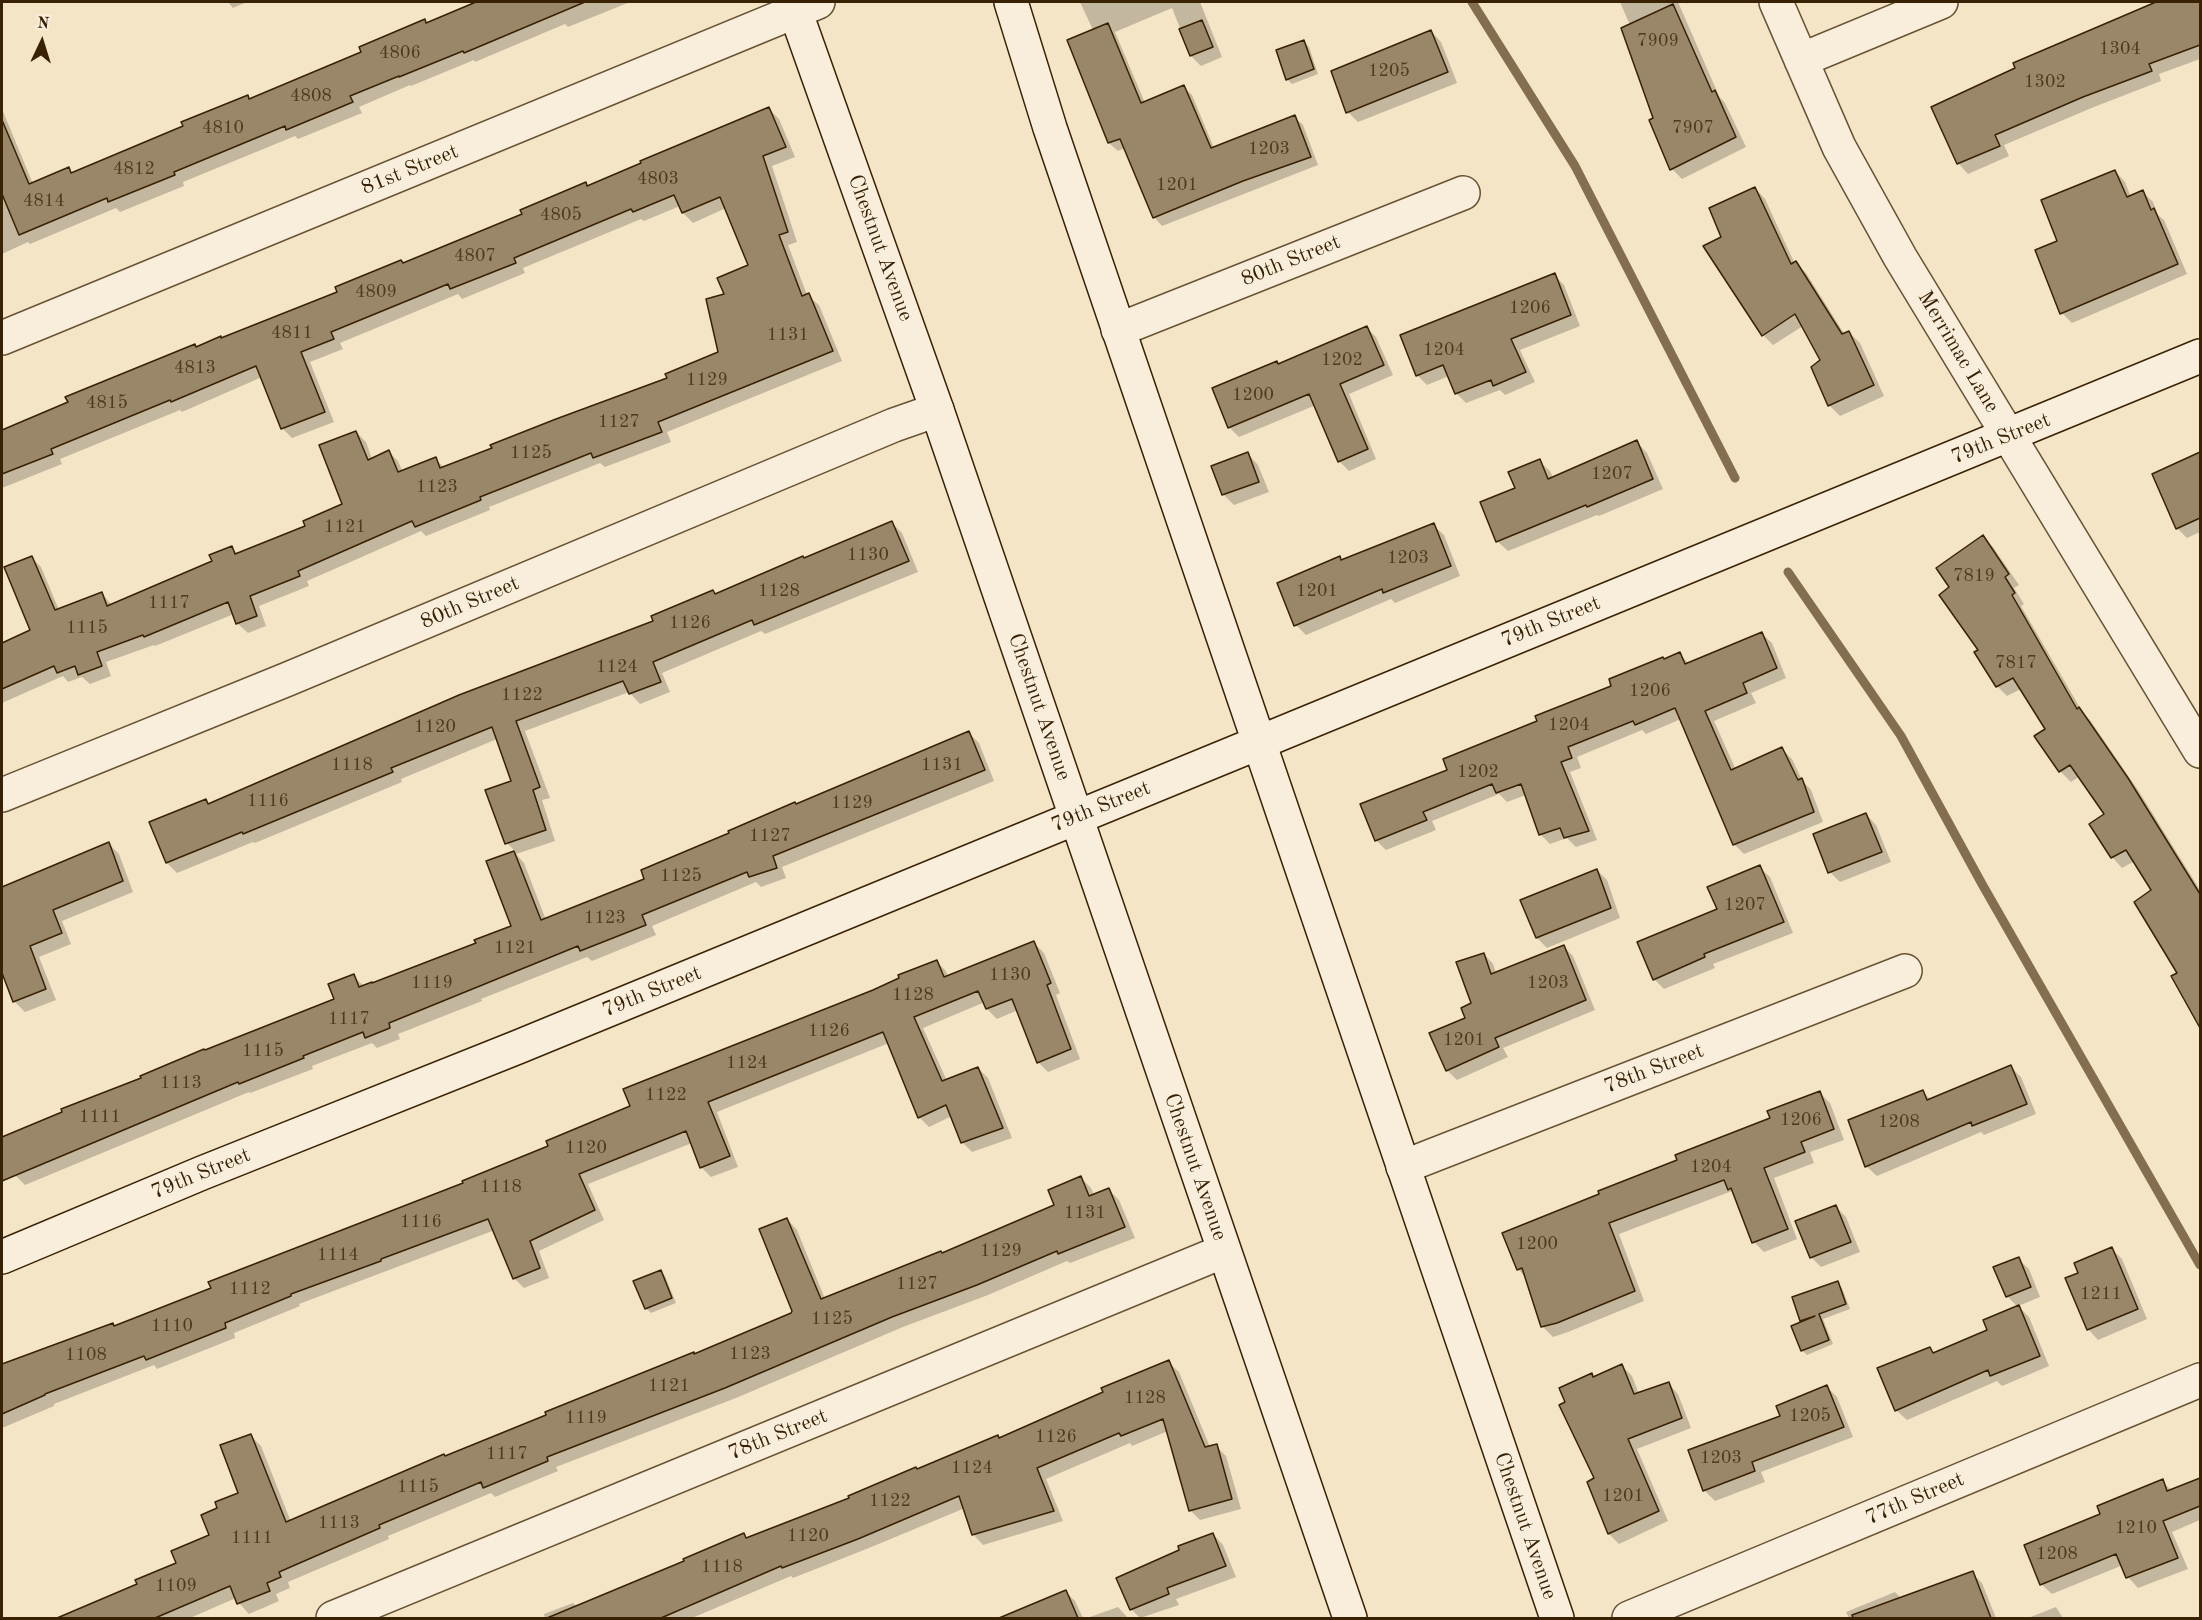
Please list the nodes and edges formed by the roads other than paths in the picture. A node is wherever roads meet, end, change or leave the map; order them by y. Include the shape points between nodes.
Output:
1 (1011, 2) edge
2 (1776, 2) edge
3 (1941, 2) edge
4 (802, 5) edge
5 (1801, 60) junction
6 (1463, 193) dead end
7 (1118, 330) junction
8 (2, 338) edge
9 (2200, 356) edge
10 (937, 410) junction
11 (2009, 436) junction
12 (1259, 743) junction
13 (2200, 751) edge
14 (2, 795) edge
15 (1077, 817) junction
16 (1905, 971) dead end
17 (1403, 1167) junction
18 (1224, 1251) junction
19 (2, 1257) edge
20 (2200, 1380) edge
21 (333, 1618) edge
22 (1350, 1618) edge
23 (1557, 1618) edge
24 (1629, 1618) edge

1 - 7 street, Chestnut Avenue
2 - 5 street, Merrimac Lane
3 - 5 street
4 - 8 street, 81st Street
4 - 10 street, Chestnut Avenue
5 - 11 street, Merrimac Lane via 1839,147 1900,257
6 - 7 street, 80th Street
7 - 12 street, Chestnut Avenue
9 - 11 street, 79th Street
10 - 14 street, 80th Street
10 - 15 street, Chestnut Avenue
11 - 12 street, 79th Street
11 - 13 street, Merrimac Lane
12 - 15 street, 79th Street
12 - 17 street, Chestnut Avenue
15 - 18 street, Chestnut Avenue
15 - 19 street, 79th Street
16 - 17 street, 78th Street
17 - 23 street, Chestnut Avenue
18 - 21 street, 78th Street
18 - 22 street, Chestnut Avenue
20 - 24 street, 77th Street

